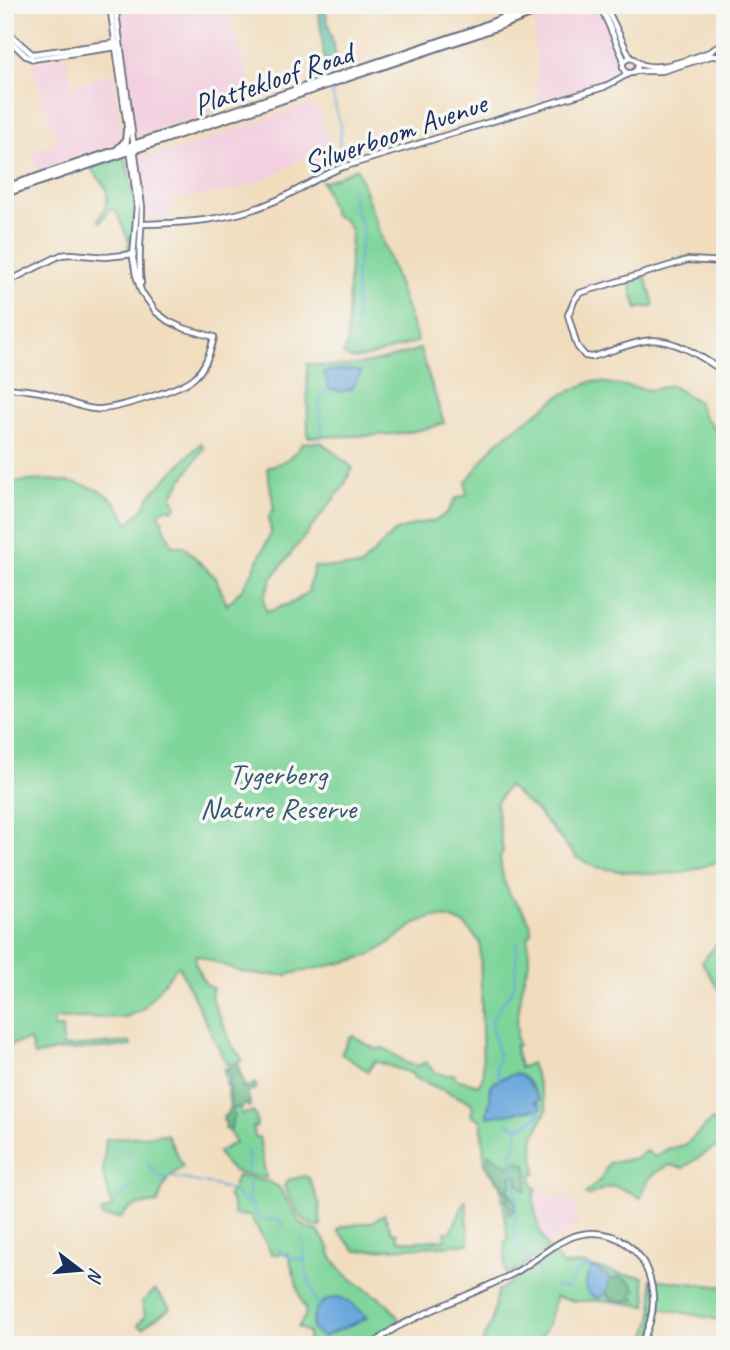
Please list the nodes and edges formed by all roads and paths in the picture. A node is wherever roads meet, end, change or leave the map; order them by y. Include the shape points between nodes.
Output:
1 (113, 5) edge
2 (536, 5) edge
3 (555, 5) edge
4 (602, 5) edge
5 (5, 30) edge
6 (5, 36) edge
7 (722, 43) dead end
8 (118, 45) junction
9 (717, 47) junction
10 (722, 57) edge
11 (631, 58) junction
12 (624, 61) junction
13 (638, 63) junction
14 (623, 68) junction
15 (636, 71) junction
16 (628, 74) junction
17 (620, 78) junction
18 (116, 99) dead end
19 (125, 120) junction
20 (127, 130) junction
21 (132, 148) junction
22 (115, 151) junction
23 (5, 190) edge
24 (139, 216) junction
25 (142, 224) junction
26 (153, 224) junction
27 (138, 239) junction
28 (136, 253) junction
29 (725, 262) edge
30 (5, 283) edge
31 (725, 373) edge
32 (5, 388) edge
33 (374, 1345) edge
34 (640, 1345) edge

1 - 8 street
2 - 21 main road, Plattekloof Road
3 - 21 main road, Plattekloof Road
4 - 11 street
4 - 12 street
5 - 8 street via 32,54
6 - 8 street via 33,59
7 - 9 street
8 - 19 street
8 - 21 street
9 - 10 street
9 - 13 street via 662,66
10 - 15 street via 662,71
11 - 12 street
11 - 13 street
12 - 14 street
13 - 15 street
14 - 16 street
14 - 17 street
15 - 16 street
16 - 17 street, Silwerboom Avenue
17 - 26 street, Silwerboom Avenue via 604,87 342,167 244,213
18 - 19 street
19 - 20 street
20 - 21 street
20 - 22 main road via 125,142
21 - 22 main road, Plattekloof Road
21 - 23 main road, Plattekloof Road
21 - 24 street
22 - 23 main road, Plattekloof Road
24 - 25 street
24 - 26 street
24 - 27 street
25 - 26 street, Silwerboom Avenue
25 - 27 street
26 - 27 street via 144,228
27 - 28 street
28 - 30 street via 61,255
28 - 32 street via 145,297 156,312 183,328 214,337 192,381 106,409
29 - 31 street via 688,260 580,293 568,314 577,346 585,356 654,341 694,353
33 - 34 street via 396,1327 517,1272 570,1237 593,1233 626,1243 644,1263 653,1306

